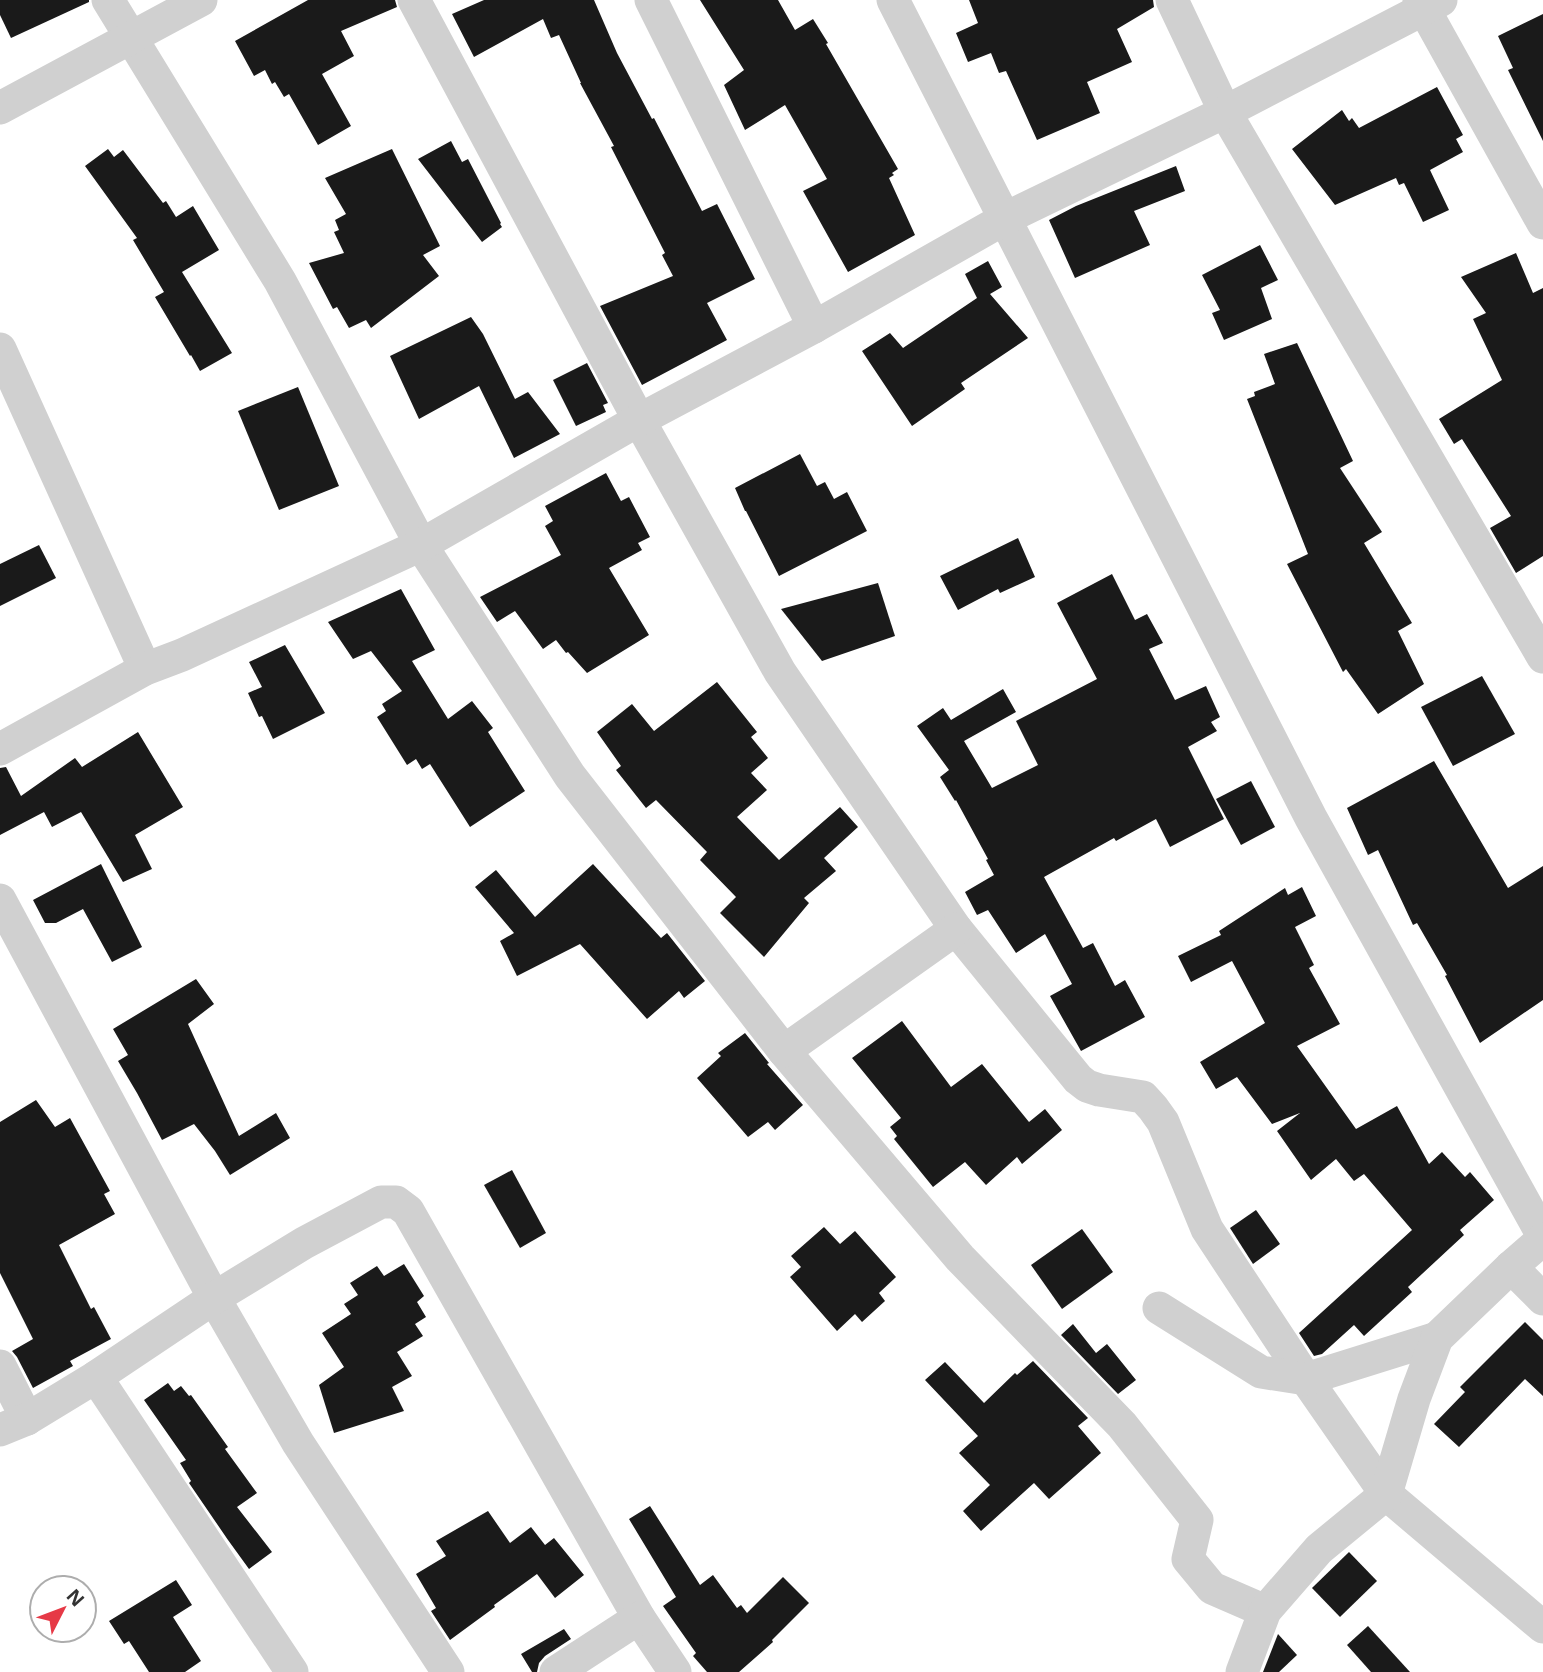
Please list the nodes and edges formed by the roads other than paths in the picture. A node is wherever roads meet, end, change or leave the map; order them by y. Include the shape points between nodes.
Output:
1 (108, 0) edge
2 (201, 0) edge
3 (414, 0) edge
4 (651, 0) edge
5 (893, 0) edge
6 (1172, 0) edge
7 (1428, 3) edge
8 (131, 39) junction
9 (0, 108) edge
10 (1225, 113) junction
11 (1006, 218) junction
12 (1543, 223) edge
13 (814, 327) junction
14 (0, 349) edge
15 (639, 420) junction
16 (421, 545) junction
17 (1543, 657) edge
18 (145, 669) junction
19 (0, 749) edge
20 (0, 900) edge
21 (956, 929) junction
22 (784, 1051) junction
23 (1543, 1238) edge
24 (1511, 1267) junction
25 (214, 1298) junction
26 (1543, 1299) edge
27 (1159, 1308) dead end
28 (1437, 1338) junction
29 (0, 1366) edge
30 (96, 1377) junction
31 (1306, 1379) junction
32 (14, 1425) edge
33 (1386, 1494) junction
34 (1265, 1611) junction
35 (639, 1618) junction
36 (1543, 1627) edge
37 (292, 1672) edge
38 (448, 1672) edge
39 (556, 1672) edge
40 (675, 1672) edge
41 (1242, 1672) edge

1 - 8 street
2 - 8 street
3 - 15 street
4 - 13 street
5 - 11 street
6 - 10 street
7 - 10 street
7 - 12 street
8 - 9 street
8 - 16 street via 279,281
10 - 11 street
10 - 17 street
11 - 13 street
11 - 23 street via 1311,818
13 - 15 street
14 - 18 street
15 - 16 street
15 - 21 street via 780,672
16 - 18 street
16 - 22 street via 570,776
18 - 19 street
20 - 25 street
21 - 22 street
21 - 31 street via 1078,1079 1099,1090 1143,1097 1153,1108 1207,1229
22 - 34 street via 960,1258 1130,1435 1198,1520 1188,1559 1212,1588
23 - 24 street
24 - 26 street
24 - 28 street
25 - 30 street
25 - 35 street via 303,1243 382,1202 396,1202 408,1211
25 - 38 street via 298,1443
27 - 31 street via 1261,1373
28 - 31 street
28 - 33 street
29 - 32 street
30 - 32 street
30 - 37 street
31 - 33 street
33 - 34 street via 1320,1549
33 - 36 street
34 - 41 street
35 - 39 street
35 - 40 street

